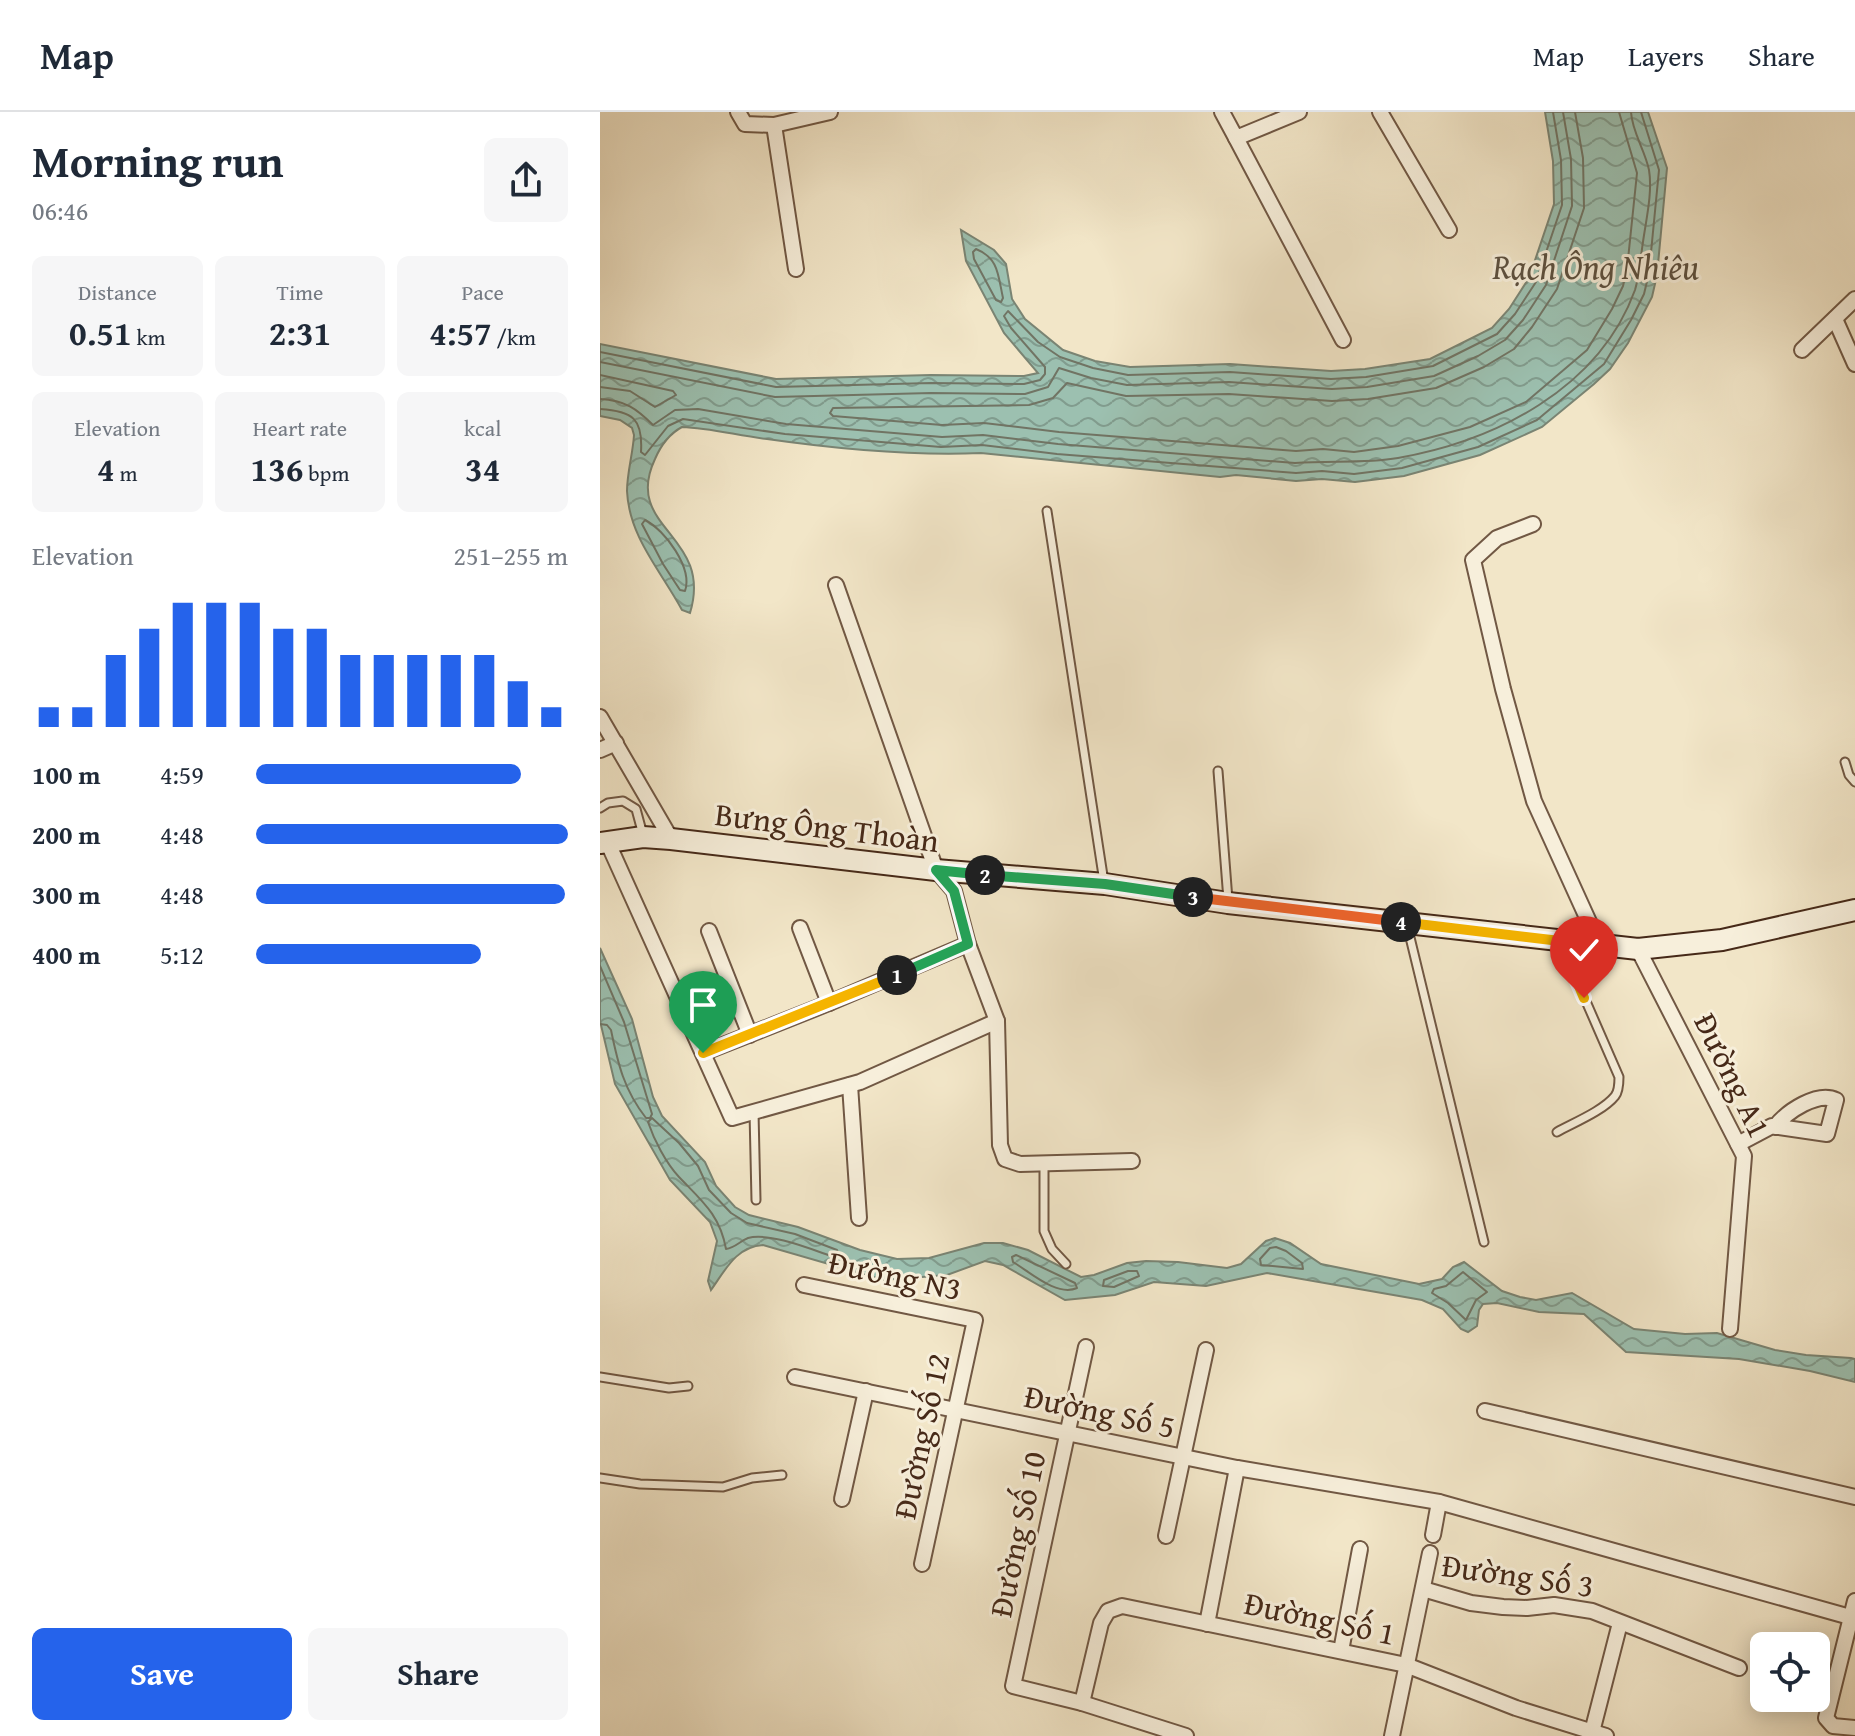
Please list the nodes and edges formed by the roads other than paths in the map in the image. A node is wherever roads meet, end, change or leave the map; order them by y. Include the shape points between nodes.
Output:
1 (738, 112) edge
2 (830, 112) edge
3 (1222, 112) edge
4 (1299, 112) edge
5 (1380, 112) edge
6 (774, 125) junction
7 (1236, 138) junction
8 (1449, 230) dead end
9 (796, 269) dead end
10 (1855, 299) edge
11 (1835, 319) junction
12 (1343, 340) dead end
13 (1802, 350) dead end
14 (1855, 364) edge
15 (1047, 511) dead end
16 (1533, 524) dead end
17 (836, 585) dead end
18 (600, 717) edge
19 (616, 743) junction
20 (600, 750) edge
21 (1845, 762) dead end
22 (1218, 771) dead end
23 (1855, 782) edge
24 (600, 808) edge
25 (643, 837) junction
26 (671, 839) junction
27 (604, 842) edge
28 (936, 870) junction
29 (1105, 884) junction
30 (1228, 903) junction
31 (1855, 910) edge
32 (1406, 923) junction
33 (800, 928) dead end
34 (709, 931) dead end
35 (1560, 941) junction
36 (968, 944) junction
37 (1599, 944) junction
38 (1638, 949) junction
39 (829, 1003) junction
40 (997, 1021) junction
41 (750, 1035) junction
42 (703, 1053) junction
43 (850, 1085) junction
44 (754, 1112) junction
45 (1775, 1127) dead end
46 (1557, 1132) dead end
47 (1738, 1144) junction
48 (1132, 1161) dead end
49 (1044, 1164) junction
50 (756, 1200) dead end
51 (859, 1218) dead end
52 (1484, 1242) dead end
53 (1066, 1264) dead end
54 (804, 1285) dead end
55 (975, 1320) joint
56 (1730, 1329) dead end
57 (1086, 1347) dead end
58 (1206, 1350) dead end
59 (600, 1377) edge
60 (795, 1377) dead end
61 (688, 1386) dead end
62 (866, 1391) junction
63 (957, 1409) junction
64 (1485, 1411) dead end
65 (1068, 1432) junction
66 (1183, 1456) junction
67 (1237, 1468) junction
68 (782, 1475) dead end
69 (600, 1478) edge
70 (1855, 1497) edge
71 (842, 1499) dead end
72 (1439, 1502) junction
73 (1433, 1535) dead end
74 (1166, 1536) dead end
75 (1360, 1549) dead end
76 (1430, 1553) dead end
77 (922, 1564) dead end
78 (1423, 1589) junction
79 (1855, 1601) edge
80 (1850, 1617) junction
81 (1620, 1623) junction
82 (1207, 1624) junction
83 (1341, 1651) junction
84 (1406, 1665) junction
85 (1739, 1668) dead end
86 (1082, 1703) junction
87 (1855, 1728) edge
88 (1599, 1734) edge
89 (1186, 1736) edge
90 (1392, 1736) edge

1 - 6 street via 745,124
2 - 6 street
3 - 7 street
4 - 7 street
5 - 8 street
6 - 9 street
7 - 12 street
10 - 11 street
11 - 13 street
11 - 14 street
15 - 29 lane
16 - 37 street via 1497,538 1473,560 1534,801
17 - 28 street
18 - 19 street
19 - 20 street
19 - 26 street
21 - 23 lane
22 - 30 lane
24 - 25 lane via 623,801 636,809
25 - 26 street, Bưng Ông Thoàn
25 - 27 street, Bưng Ông Thoàn
26 - 28 street, Bưng Ông Thoàn
27 - 42 street
28 - 29 street, Bưng Ông Thoàn
28 - 36 street via 954,891
29 - 30 street, Bưng Ông Thoàn
30 - 32 street, Bưng Ông Thoàn
31 - 38 street, Bưng Ông Thoàn via 1722,940
32 - 35 street, Bưng Ông Thoàn
32 - 52 lane
33 - 39 street
34 - 41 street
35 - 37 street, Bưng Ông Thoàn
35 - 46 lane via 1619,1087 1615,1096
36 - 39 street
36 - 40 street
37 - 38 street, Bưng Ông Thoàn
38 - 47 street, Đường A1
39 - 41 street
40 - 43 street
40 - 49 street via 1000,1145 1005,1159
41 - 42 street
42 - 44 street via 732,1118
43 - 44 street
43 - 51 street
44 - 50 lane
45 - 47 street
47 - 56 street, Đường A1 via 1744,1156
48 - 49 street
49 - 53 lane via 1044,1231
54 - 55 street, Đường N3
55 - 63 street, Đường Số 12
57 - 65 street, Đường Số 10
58 - 66 street
59 - 61 lane
60 - 62 street, Đường Số 5
62 - 63 street, Đường Số 5
62 - 71 street
63 - 65 street, Đường Số 5
63 - 77 street, Đường Số 12
64 - 70 street
65 - 66 street, Đường Số 5
65 - 86 street, Đường Số 10 via 1013,1686
66 - 67 street, Đường Số 5
66 - 74 street
67 - 72 street, Đường Số 5
67 - 82 street
68 - 69 lane via 723,1487
72 - 73 street
72 - 80 street, Đường Số 5
75 - 83 street
76 - 78 street
78 - 81 street, Đường Số 3 via 1503,1607 1572,1606
78 - 84 street
79 - 80 street
80 - 87 street via 1826,1718 1833,1726
81 - 85 street, Đường Số 3
81 - 88 street
82 - 83 street, Đường Số 1
82 - 86 street, Đường Số 1 via 1122,1606 1108,1611
83 - 84 street, Đường Số 1
84 - 88 street, Đường Số 1
84 - 90 street
86 - 89 street

